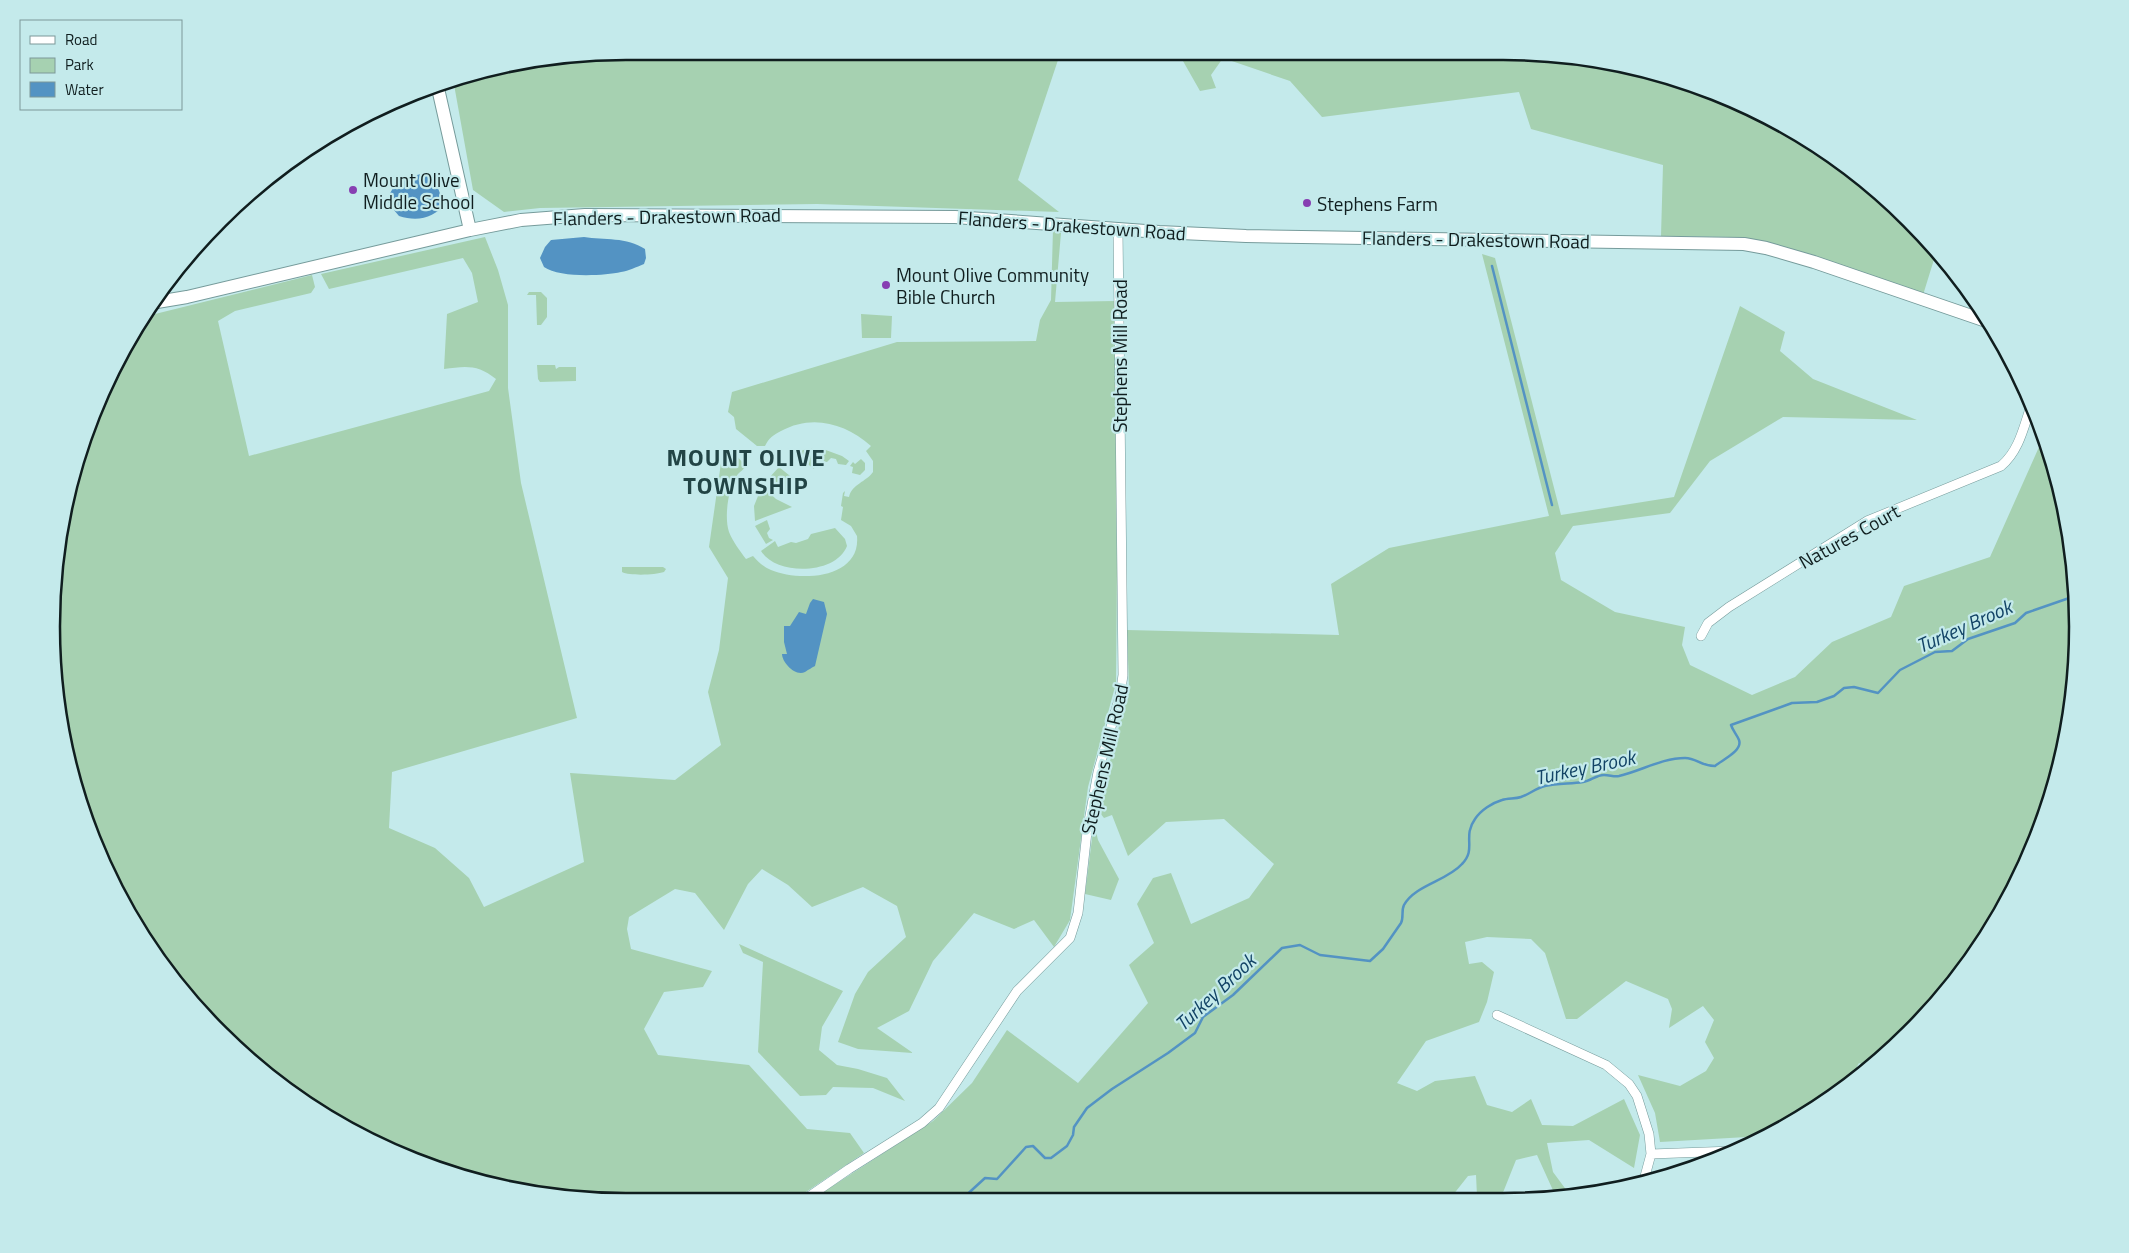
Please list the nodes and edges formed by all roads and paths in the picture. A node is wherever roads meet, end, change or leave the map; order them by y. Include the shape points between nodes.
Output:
1 (439, 92) edge
2 (1118, 229) junction
3 (470, 230) junction
4 (163, 301) edge
5 (1978, 318) edge
6 (2028, 415) edge
7 (1701, 636) dead end
8 (1497, 1015) dead end
9 (1715, 1152) edge
10 (1651, 1154) junction
11 (1645, 1175) edge
12 (814, 1193) edge

1 - 3 street
2 - 3 street, Flanders - Drakestown Road via 946,216 585,215 521,220
2 - 5 street, Flanders - Drakestown Road via 1255,236 1744,244 1800,258
2 - 12 street, Stephens Mill Road via 1123,675 1098,772 1078,913 1070,938 1017,991 940,1108
3 - 4 street, Flanders - Drakestown Road
6 - 7 street, Natures Court via 2014,453 2001,466 1867,522 1729,607 1708,623
8 - 10 street via 1590,1056 1617,1073 1637,1096 1649,1134
9 - 10 street
10 - 11 street

